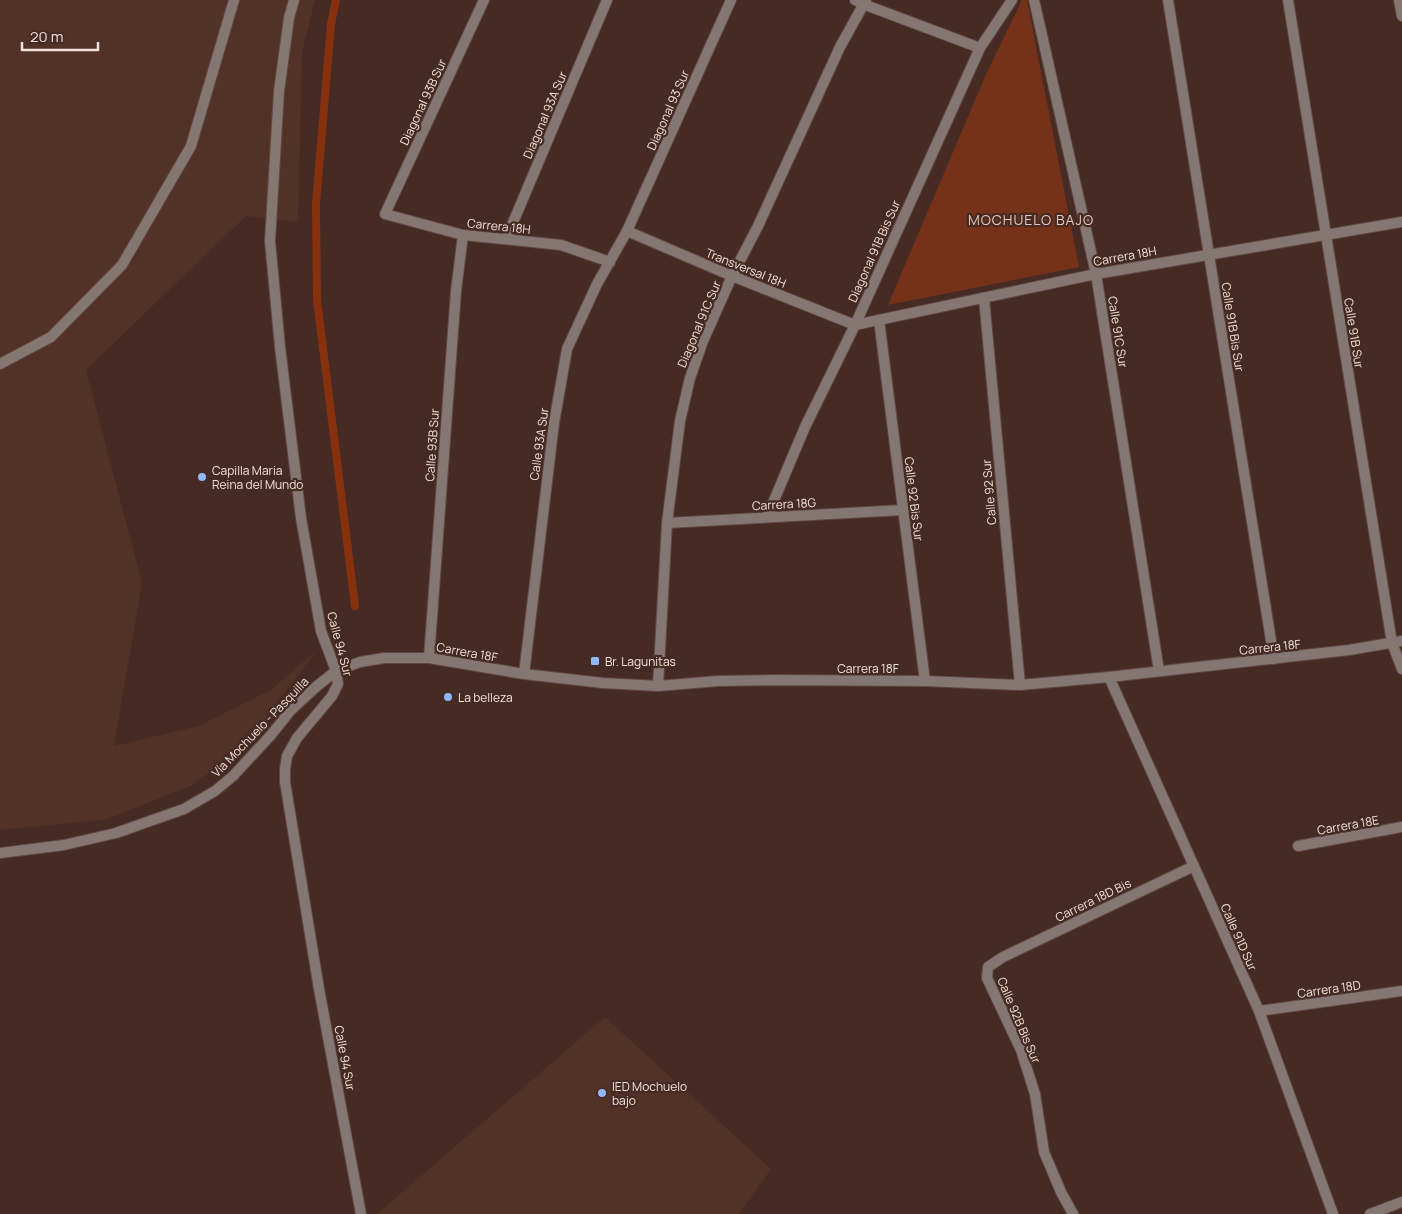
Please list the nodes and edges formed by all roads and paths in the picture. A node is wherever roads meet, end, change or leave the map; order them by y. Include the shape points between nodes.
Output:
1 (234, 0) edge
2 (294, 0) edge
3 (484, 0) edge
4 (607, 0) edge
5 (732, 0) edge
6 (1012, 0) edge
7 (1034, 0) edge
8 (1168, 0) edge
9 (1288, 0) edge
10 (1399, 0) edge
11 (861, 1) edge
12 (1402, 16) edge
13 (980, 48) junction
14 (385, 214) joint
15 (1402, 222) edge
16 (627, 231) junction
17 (464, 235) junction
18 (1326, 235) junction
19 (506, 239) junction
20 (1209, 254) junction
21 (610, 262) junction
22 (1096, 274) junction
23 (732, 276) junction
24 (984, 298) junction
25 (878, 320) junction
26 (855, 325) junction
27 (0, 364) edge
28 (903, 510) junction
29 (767, 517) junction
30 (667, 523) junction
31 (1397, 642) edge
32 (429, 658) junction
33 (1274, 659) junction
34 (1402, 669) edge
35 (336, 671) junction
36 (1159, 671) junction
37 (524, 674) junction
38 (1109, 677) junction
39 (925, 681) junction
40 (1020, 685) junction
41 (658, 686) junction
42 (1402, 828) edge
43 (1298, 846) dead end
44 (0, 853) edge
45 (1194, 866) junction
46 (1003, 957) joint
47 (1402, 991) edge
48 (1259, 1011) junction
49 (1402, 1202) edge
50 (361, 1214) edge
51 (1072, 1214) edge
52 (1333, 1214) edge
53 (1370, 1214) edge

1 - 27 street via 191,146 122,265 51,337
2 - 35 street, Calle 94 Sur via 279,91 270,241 301,518 321,631
3 - 14 street, Diagonal 93B Sur
4 - 19 street, Diagonal 93A Sur
5 - 16 street, Diagonal 93 Sur
6 - 13 street, Diagonal 91B Bis Sur
7 - 22 street, Calle 91C Sur
8 - 20 street, Calle 91B Bis Sur
9 - 18 street, Calle 91B Sur
10 - 12 street
11 - 13 street
11 - 23 street, Diagonal 91C Sur
13 - 26 street, Diagonal 91B Bis Sur
14 - 17 street, Carrera 18H
15 - 18 street, Carrera 18H
16 - 21 street, Calle 93A Sur
16 - 23 street, Transversal 18H
17 - 19 street, Carrera 18H
17 - 32 street, Calle 93B Sur via 456,291
18 - 20 street, Carrera 18H
18 - 31 street, Calle 91B Sur
19 - 21 street, Carrera 18H via 561,245
20 - 22 street, Carrera 18H
20 - 33 street, Calle 91B Bis Sur
21 - 37 street, Calle 93A Sur via 567,349 554,423
22 - 24 street, Carrera 18H
22 - 36 street, Calle 91C Sur
23 - 26 street, Transversal 18H
23 - 30 street, Diagonal 91C Sur via 690,378 680,421
24 - 25 street, Carrera 18H
24 - 40 street, Calle 92 Sur
25 - 26 street, Carrera 18H
25 - 28 street, Calle 92 Bis Sur
26 - 29 street, Diagonal 91B Bis Sur via 805,427
28 - 29 street, Carrera 18G
28 - 39 street, Calle 92 Bis Sur
29 - 30 street, Carrera 18G
30 - 41 street, Diagonal 91C Sur
31 - 33 street, Carrera 18F
31 - 34 street, Calle 91B Sur
32 - 35 street, Carrera 18F via 384,658
32 - 37 street, Carrera 18F
33 - 36 street, Carrera 18F
35 - 44 street, Vía Mochuelo - Pasquilla via 291,710 233,776 184,809 116,833 64,846
35 - 50 street, Calle 94 Sur via 338,684 332,696 287,756 285,782
36 - 38 street, Carrera 18F
37 - 41 street, Carrera 18F
38 - 40 street, Carrera 18F
38 - 45 street, Calle 91D Sur
39 - 40 street, Carrera 18F
39 - 41 street, Carrera 18F via 718,681
42 - 43 street, Carrera 18E
45 - 46 street, Carrera 18D Bis
45 - 48 street, Calle 91D Sur
46 - 51 street, Calle 92B Bis Sur via 988,967 987,978 1021,1050 1035,1094 1044,1152
47 - 48 street, Carrera 18D
48 - 52 street, Calle 91D Sur
49 - 53 street

